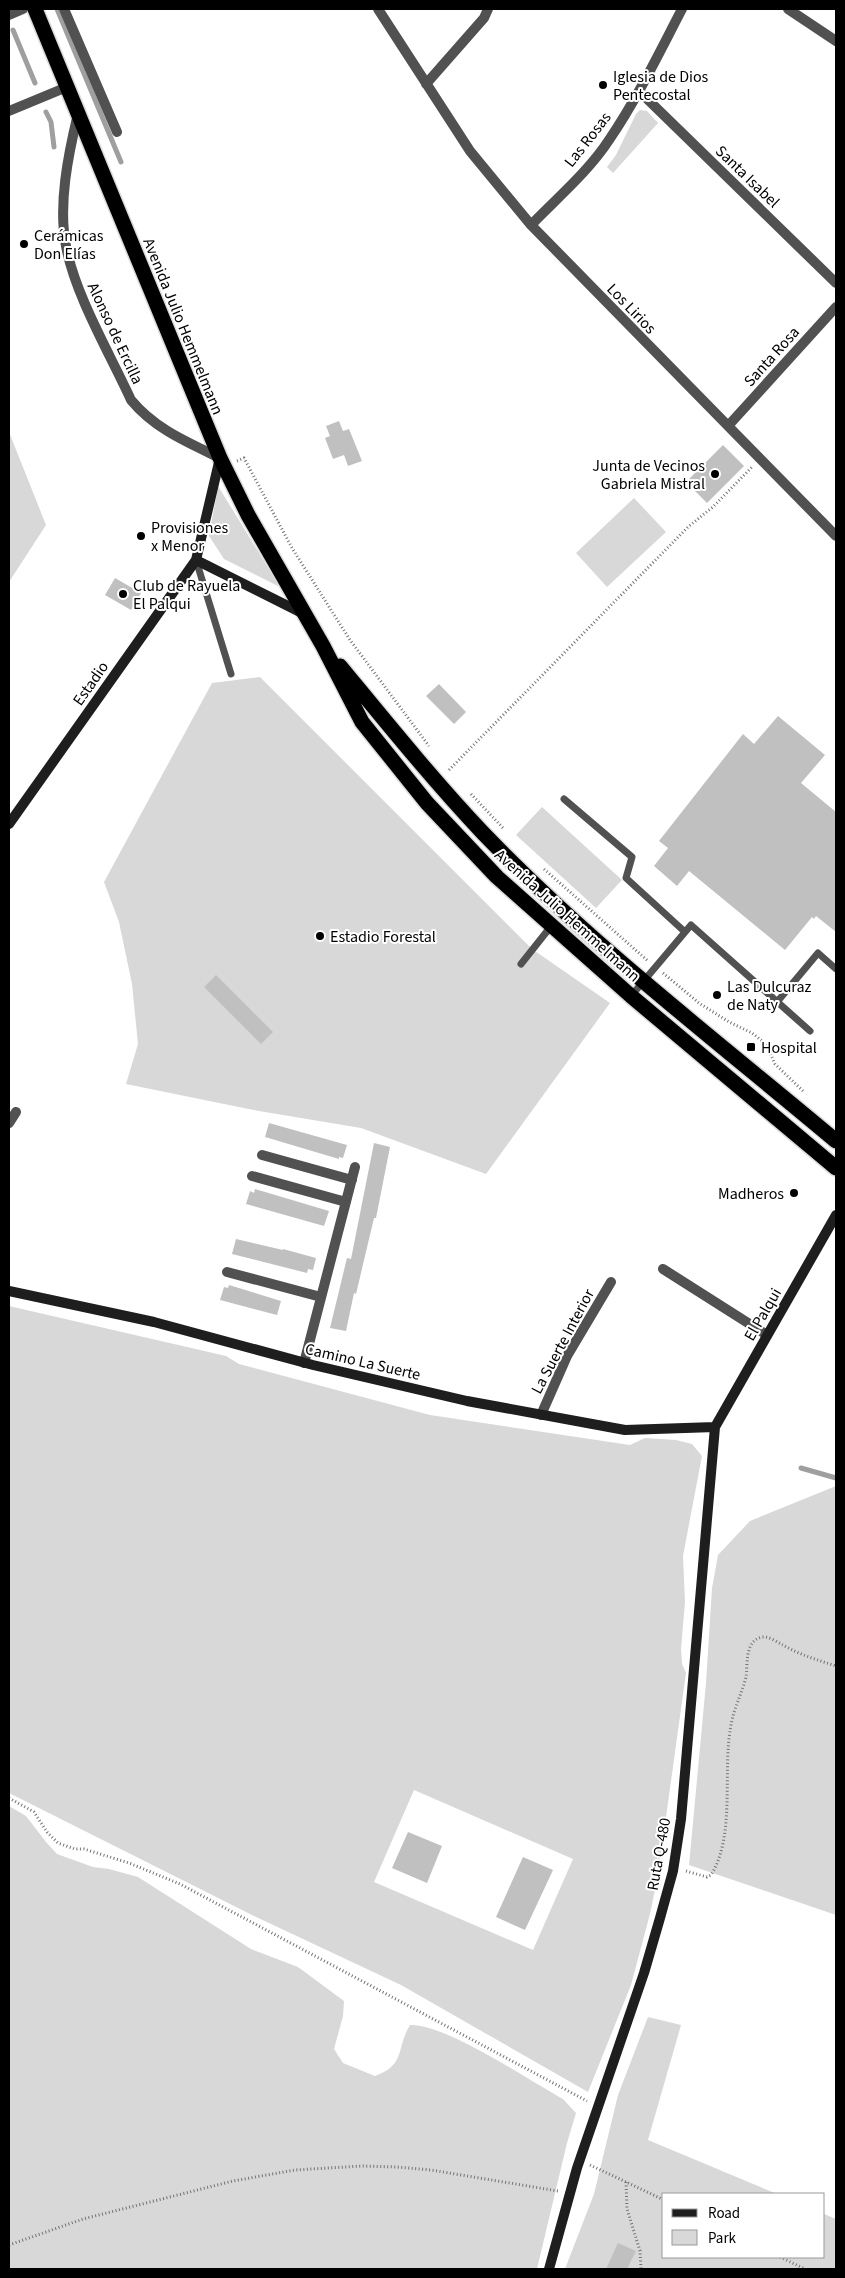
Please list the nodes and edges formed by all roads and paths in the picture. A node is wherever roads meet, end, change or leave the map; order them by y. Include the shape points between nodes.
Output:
1 (24, 9) edge
2 (35, 9) edge
3 (64, 9) edge
4 (378, 9) edge
5 (488, 9) edge
6 (682, 9) edge
7 (788, 9) edge
8 (9, 16) edge
9 (836, 41) edge
10 (426, 84) junction
11 (67, 87) junction
12 (639, 91) junction
13 (9, 111) edge
14 (78, 113) junction
15 (118, 132) dead end
16 (531, 225) junction
17 (836, 283) edge
18 (836, 307) edge
19 (728, 426) junction
20 (760, 460) junction
21 (223, 462) junction
22 (836, 536) edge
23 (196, 560) junction
24 (304, 614) junction
25 (323, 646) junction
26 (231, 674) dead end
27 (433, 750) dead end
28 (445, 765) dead end
29 (449, 770) junction
30 (455, 777) dead end
31 (468, 790) dead end
32 (564, 799) dead end
33 (9, 824) edge
34 (505, 831) dead end
35 (543, 868) dead end
36 (552, 925) junction
37 (685, 932) junction
38 (521, 964) dead end
39 (656, 967) junction
40 (836, 969) edge
41 (644, 981) junction
42 (631, 996) junction
43 (777, 1002) junction
44 (810, 1031) dead end
45 (807, 1095) dead end
46 (16, 1112) dead end
47 (9, 1123) edge
48 (836, 1141) edge
49 (262, 1155) dead end
50 (355, 1167) dead end
51 (836, 1168) edge
52 (252, 1176) dead end
53 (352, 1180) junction
54 (346, 1202) junction
55 (836, 1215) edge
56 (663, 1269) dead end
57 (227, 1272) dead end
58 (610, 1282) dead end
59 (9, 1291) edge
60 (322, 1297) junction
61 (767, 1335) junction
62 (304, 1363) junction
63 (541, 1415) junction
64 (715, 1427) junction
65 (836, 1666) edge
66 (9, 1798) edge
67 (673, 1867) junction
68 (578, 2096) dead end
69 (579, 2161) junction
70 (626, 2182) junction
71 (570, 2192) junction
72 (662, 2199) edge
73 (9, 2245) edge
74 (782, 2258) edge
75 (799, 2268) edge
76 (549, 2269) edge
77 (641, 2269) edge
78 (804, 2269) edge

1 - 8 street
2 - 11 highway, Avenida Julio Hemmelmann
3 - 15 street
4 - 10 street, Los Lirios
5 - 10 street via 484,18
6 - 12 street, Las Rosas
7 - 9 street
10 - 16 street, Los Lirios via 470,151
11 - 13 street
11 - 14 highway, Avenida Julio Hemmelmann
12 - 16 street, Las Rosas via 608,142
12 - 17 street, Santa Isabel
14 - 21 highway, Avenida Julio Hemmelmann
14 - 21 street, Alonso de Ercilla via 68,155 64,198 66,245 76,281 132,400 142,413 176,437
16 - 19 street, Los Lirios
18 - 19 street, Santa Rosa
19 - 20 street, Los Lirios
20 - 22 street, Los Lirios
20 - 29 path via 688,527
21 - 23 street, Estadio
21 - 24 highway, Avenida Julio Hemmelmann via 248,515
21 - 27 path via 244,458 292,548 350,640
23 - 24 street
23 - 26 lane
23 - 33 street, Estadio
24 - 25 highway, Avenida Julio Hemmelmann
25 - 36 highway, Avenida Julio Hemmelmann via 362,722 427,803 498,877
25 - 41 highway, Avenida Julio Hemmelmann via 421,764 484,833 554,902
28 - 29 path
29 - 30 path
31 - 34 path
32 - 37 lane via 632,858 626,878
35 - 39 path
36 - 38 lane
36 - 42 highway, Avenida Julio Hemmelmann
37 - 39 lane
37 - 43 lane via 691,925
39 - 41 lane
39 - 45 path via 699,1003 766,1044 775,1064
40 - 43 lane via 818,953
41 - 42 lane
41 - 48 highway, Avenida Julio Hemmelmann
42 - 51 highway, Avenida Julio Hemmelmann
43 - 44 lane
46 - 47 street
49 - 53 street
50 - 53 street
52 - 54 street
53 - 54 street
54 - 60 street
55 - 61 street, El Palqui
56 - 61 street
57 - 60 street
58 - 63 street, La Suerte Interior via 567,1356
59 - 62 street, Camino La Suerte via 154,1322
60 - 62 street
61 - 64 street, El Palqui
62 - 63 street, Camino La Suerte
63 - 64 street, Camino La Suerte via 625,1430
64 - 67 street, Ruta Q-480 via 681,1819
65 - 67 path via 765,1637 754,1642 748,1654 746,1677 731,1725 720,1860 712,1876 707,1877
66 - 68 path via 34,1812 58,1843 129,1863 180,1884
67 - 69 street, Ruta Q-480 via 644,1973
69 - 70 path
69 - 71 street, Ruta Q-480
70 - 72 path
70 - 77 path via 627,2209 640,2251
71 - 73 path via 431,2170 362,2166 303,2169 233,2181 83,2219
71 - 76 street, Ruta Q-480
74 - 75 path
75 - 78 path

